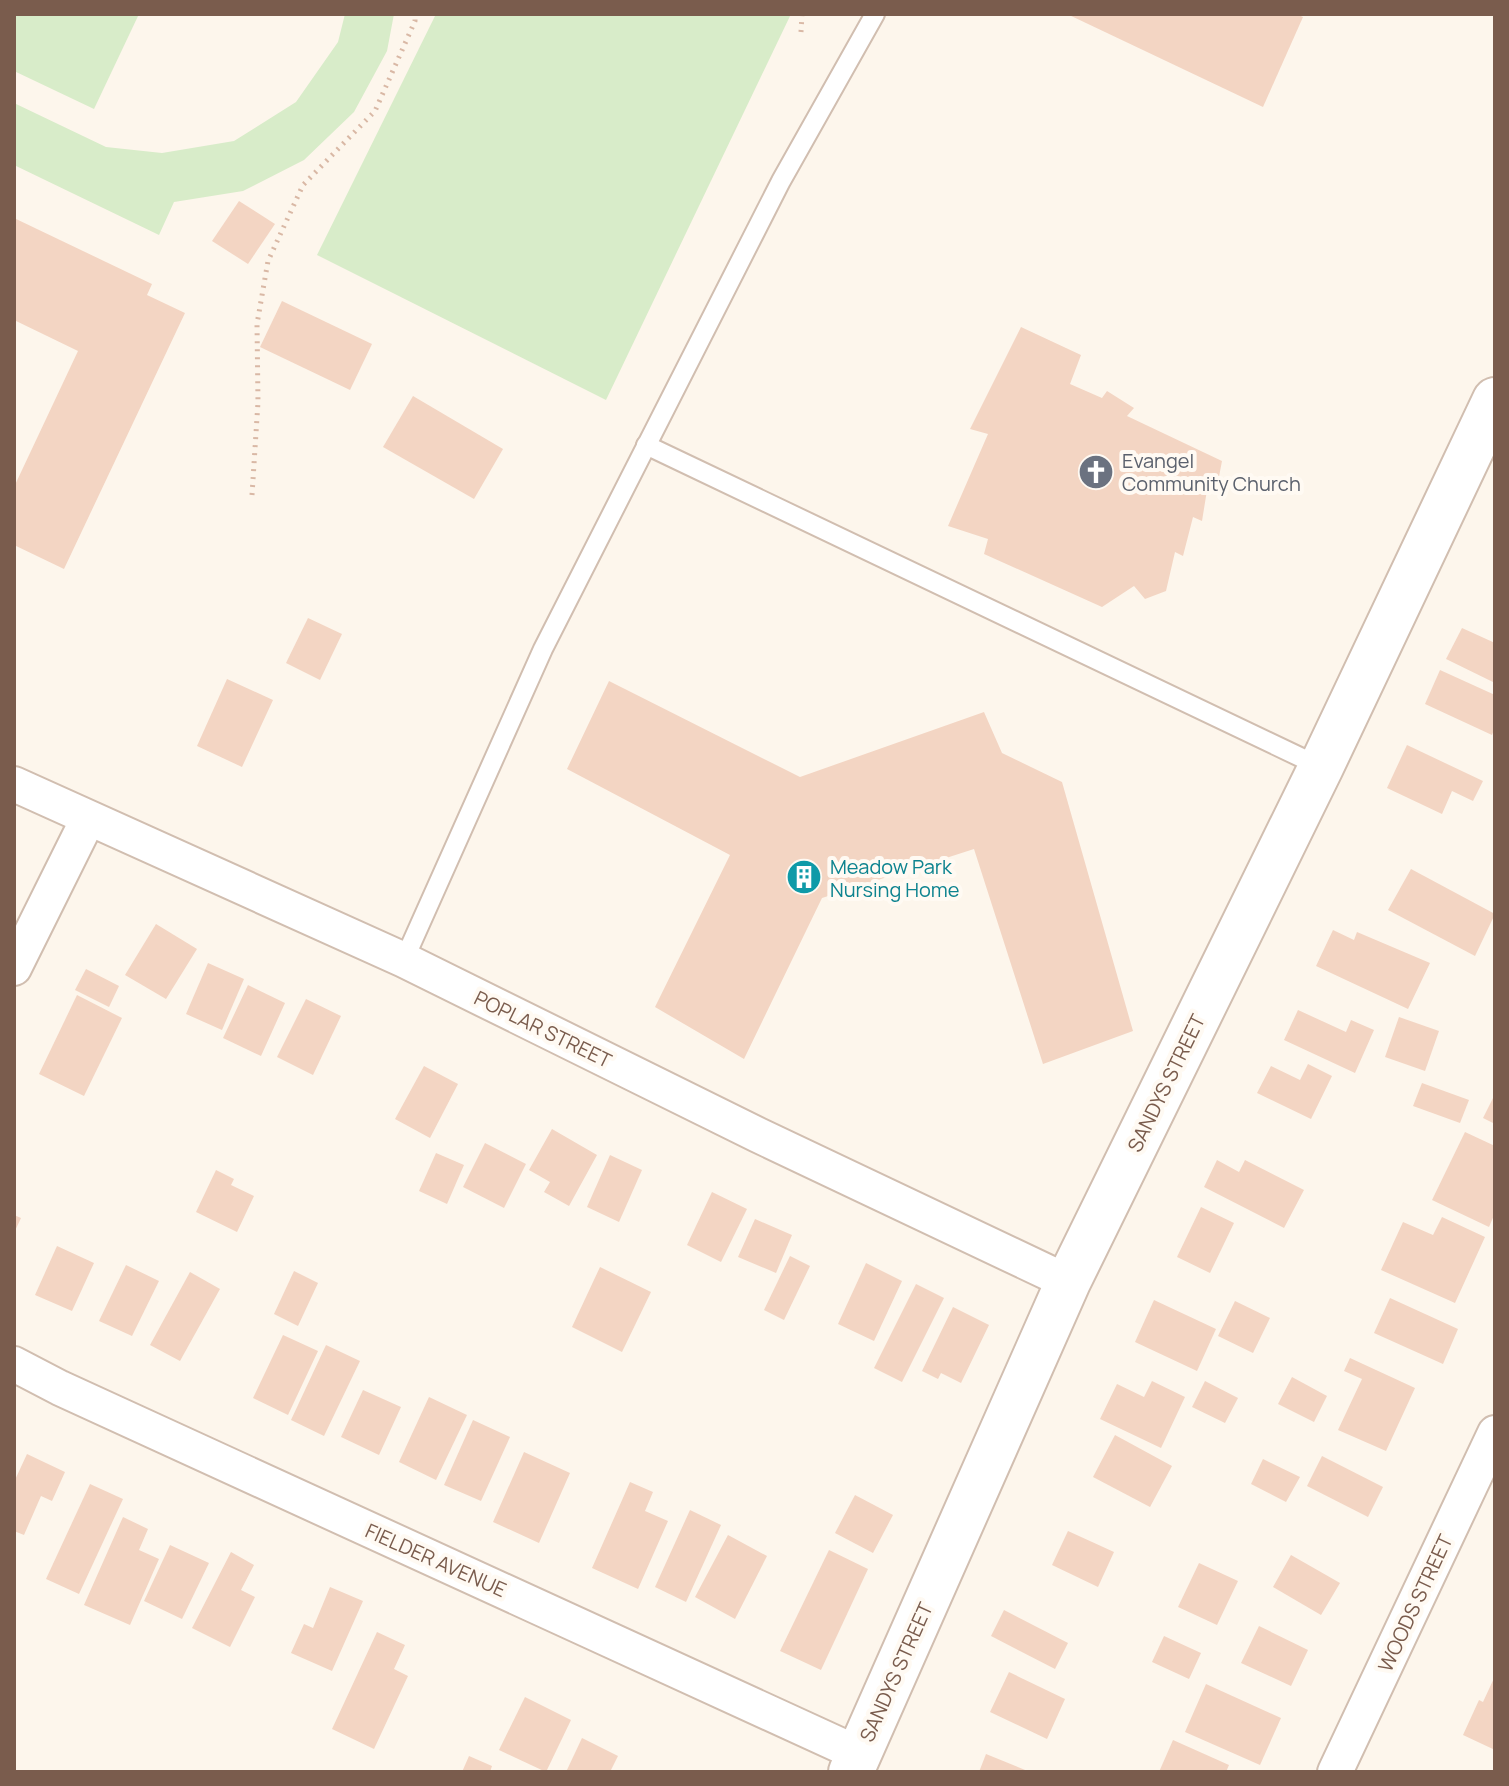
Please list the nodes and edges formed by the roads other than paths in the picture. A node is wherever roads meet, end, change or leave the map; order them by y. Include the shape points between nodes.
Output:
1 (875, 14) edge
2 (1495, 400) edge
3 (646, 445) junction
4 (1321, 767) junction
5 (14, 784) edge
6 (88, 819) junction
7 (404, 960) junction
8 (14, 968) edge
9 (1068, 1282) junction
10 (14, 1364) edge
11 (1495, 1433) edge
12 (855, 1763) edge
13 (1335, 1772) edge

1 - 3 lane via 781,181
2 - 4 street, SANDYS STREET
3 - 4 lane
3 - 7 lane via 543,649
4 - 9 street, SANDYS STREET
5 - 6 street, POPLAR STREET
6 - 7 street, POPLAR STREET
6 - 8 street
7 - 9 street, POPLAR STREET
9 - 12 street, SANDYS STREET
10 - 12 street, FIELDER AVENUE
11 - 13 street, WOODS STREET

